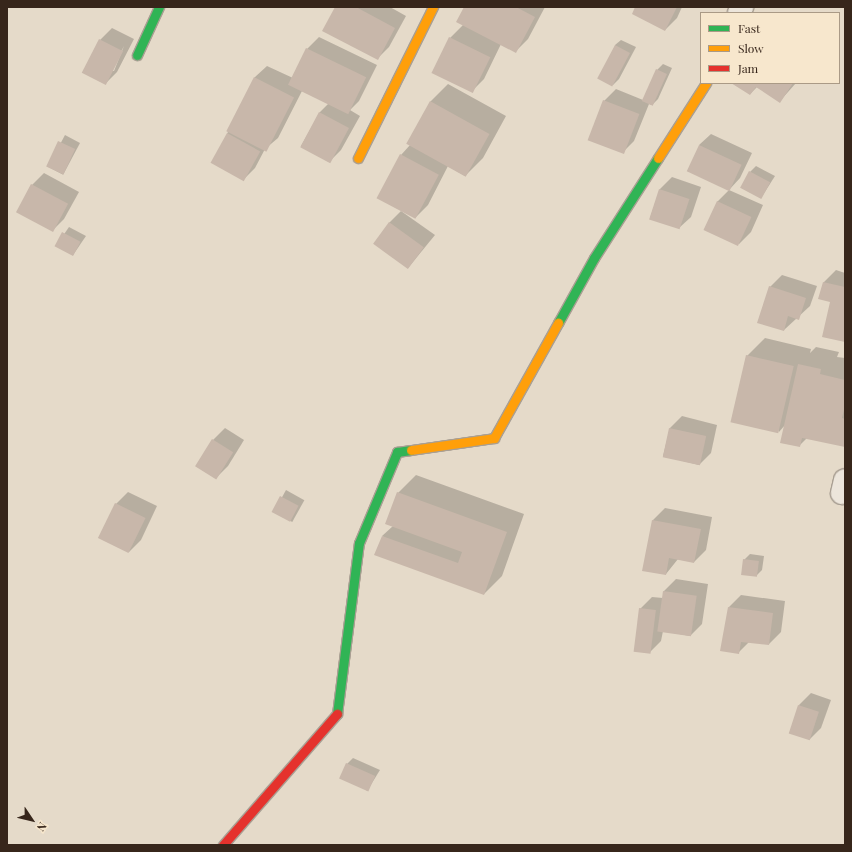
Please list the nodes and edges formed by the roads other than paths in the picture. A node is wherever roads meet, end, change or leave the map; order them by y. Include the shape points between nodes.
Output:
1 (159, 7) edge
2 (433, 7) edge
3 (137, 55) dead end
4 (705, 84) edge
5 (358, 158) dead end
6 (223, 845) edge

1 - 3 street
2 - 5 street
4 - 6 street via 594,258 494,438 397,452 359,543 337,714

